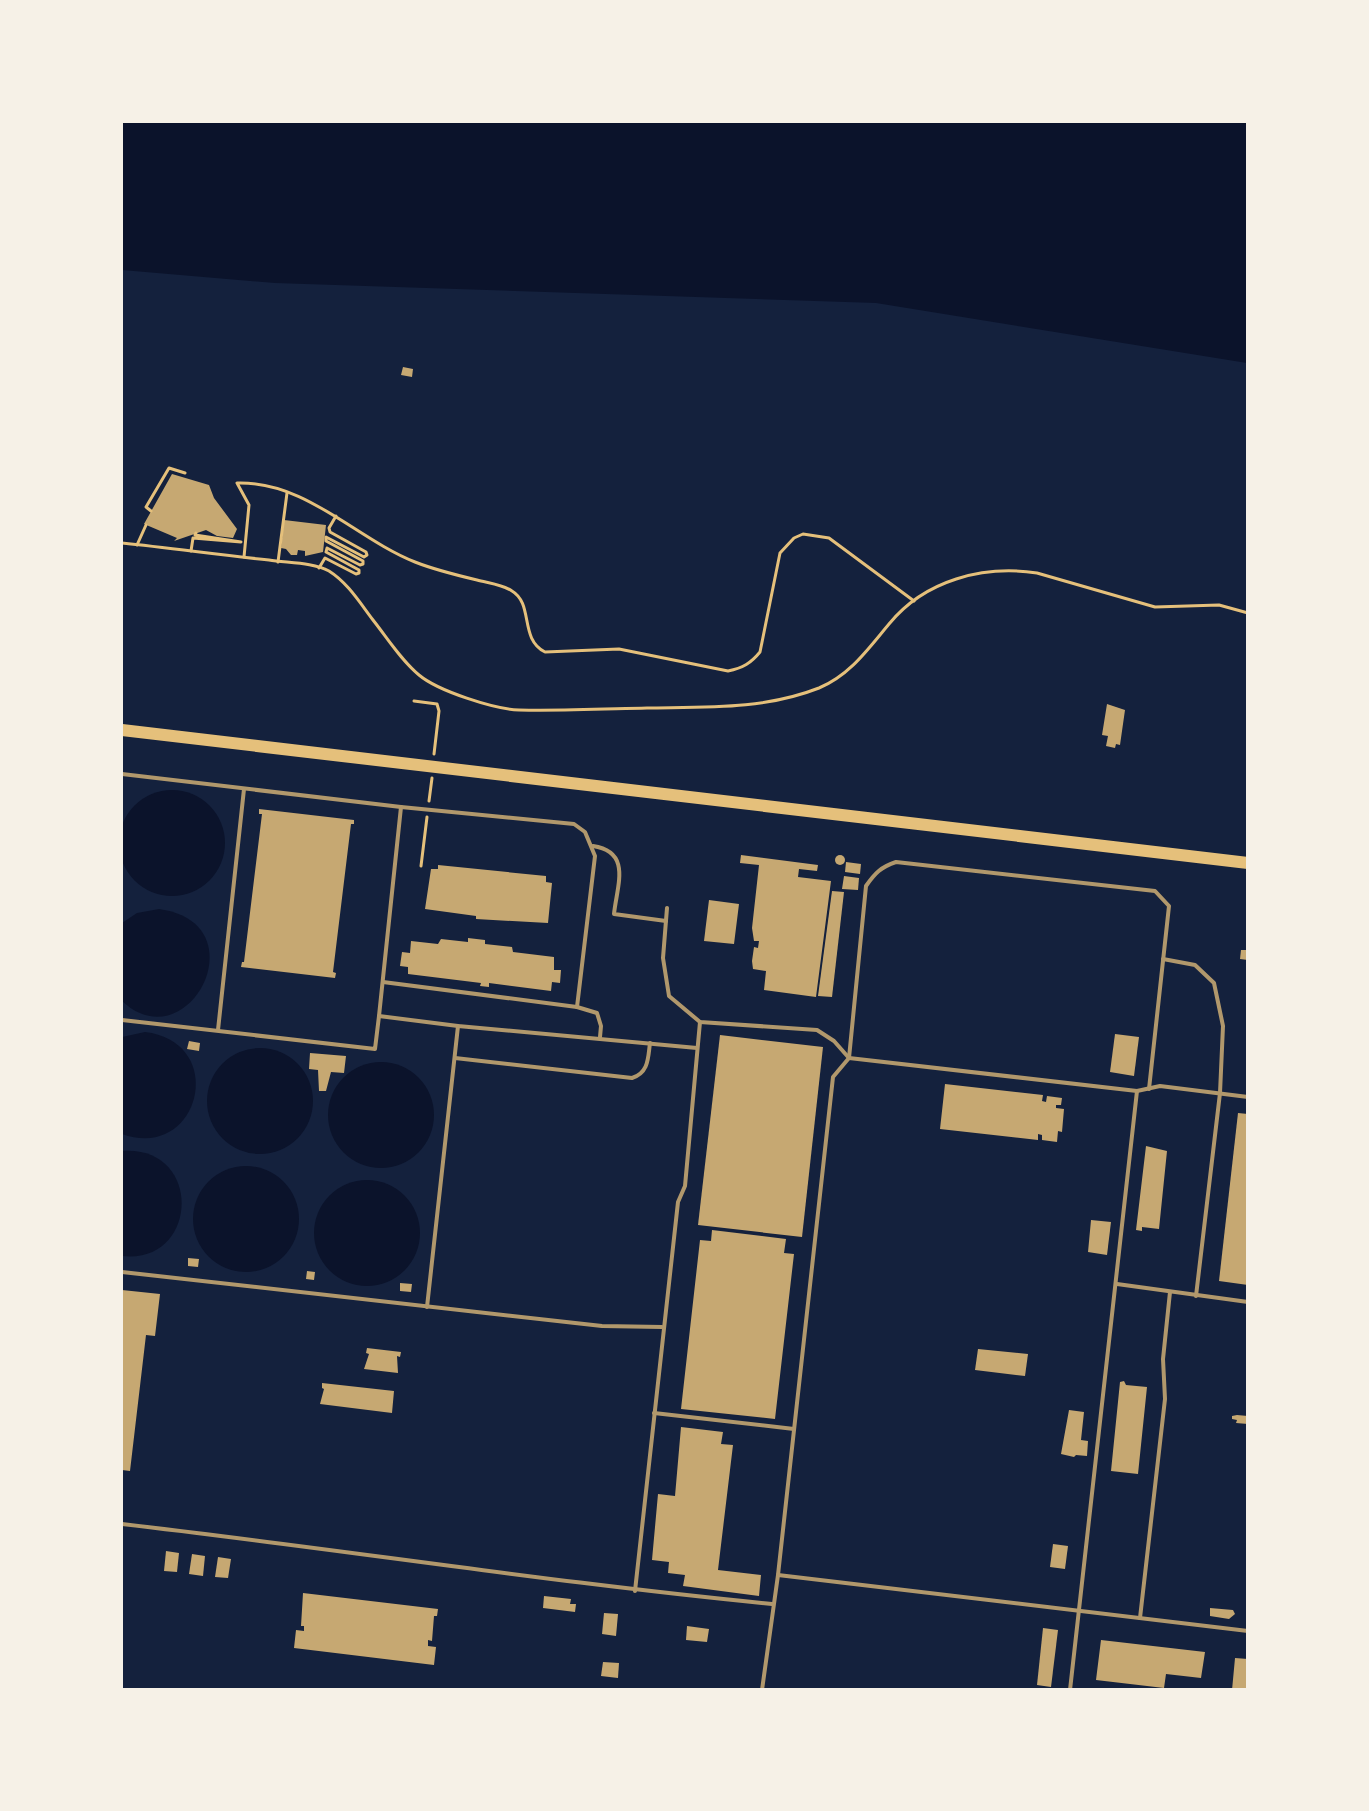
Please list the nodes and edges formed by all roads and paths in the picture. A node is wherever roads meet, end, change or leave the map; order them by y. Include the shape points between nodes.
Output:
1 (185, 473) dead end
2 (287, 493) junction
3 (151, 511) dead end
4 (336, 516) junction
5 (146, 525) dead end
6 (196, 533) dead end
7 (122, 543) edge
8 (137, 544) junction
9 (191, 551) junction
10 (244, 557) junction
11 (278, 562) junction
12 (319, 568) junction
13 (914, 601) junction
14 (1248, 613) edge
15 (414, 701) dead end
16 (122, 730) edge
17 (434, 756) dead end
18 (433, 767) dead end
19 (122, 774) edge
20 (244, 789) junction
21 (429, 801) dead end
22 (401, 807) junction
23 (428, 813) dead end
24 (593, 846) junction
25 (1248, 863) edge
26 (421, 866) dead end
27 (667, 908) dead end
28 (666, 921) junction
29 (1163, 959) junction
30 (383, 982) junction
31 (577, 1007) junction
32 (379, 1016) junction
33 (122, 1020) edge
34 (700, 1022) junction
35 (458, 1026) junction
36 (218, 1030) junction
37 (600, 1037) junction
38 (650, 1042) junction
39 (697, 1048) junction
40 (455, 1058) junction
41 (849, 1058) junction
42 (1149, 1089) junction
43 (1137, 1091) junction
44 (1220, 1093) junction
45 (1248, 1097) edge
46 (122, 1272) edge
47 (1117, 1284) junction
48 (1170, 1292) junction
49 (1196, 1296) junction
50 (1248, 1302) edge
51 (427, 1307) junction
52 (662, 1327) junction
53 (654, 1413) junction
54 (794, 1429) junction
55 (122, 1524) edge
56 (778, 1575) junction
57 (635, 1591) junction
58 (772, 1604) junction
59 (1079, 1611) junction
60 (1140, 1618) junction
61 (1248, 1631) edge
62 (762, 1689) edge
63 (1070, 1689) edge

1 - 3 path via 169,468 146,507
2 - 4 path
2 - 10 path via 250,482 237,483 249,505
2 - 11 path
4 - 12 path via 330,532 367,555 326,537 326,541 363,564 327,548 326,552 359,573 325,558
4 - 13 path via 414,561 512,590 521,601 532,642 551,653 619,650 712,669 741,669 752,662 765,640 780,553 786,544 803,534 829,538
5 - 8 path
6 - 9 path via 195,536 241,542 193,538
7 - 8 path
8 - 9 path
9 - 10 path
10 - 11 path
11 - 12 path
12 - 13 path via 345,584 420,677 474,701 517,710 716,707 785,699 831,682 851,669
13 - 14 path via 966,575 1018,570 1155,607 1220,605
15 - 17 path via 437,704
16 - 25 main road
18 - 21 path
19 - 20 lane
20 - 22 lane
20 - 36 lane
22 - 24 lane via 574,824 585,832
22 - 30 lane
23 - 26 path
24 - 28 lane via 607,849 620,866 614,914
24 - 31 lane
27 - 28 lane
28 - 34 lane via 663,958 669,996
29 - 41 lane via 1169,906 1155,891 896,862 881,868 866,886
29 - 42 lane
29 - 44 lane via 1195,965 1214,983 1223,1026
30 - 31 lane
30 - 32 lane
31 - 37 lane via 597,1013
32 - 35 lane
32 - 36 lane via 375,1049
33 - 36 lane
34 - 39 lane
34 - 41 lane via 817,1030
35 - 37 lane
35 - 40 lane
37 - 38 lane
38 - 39 lane
38 - 40 lane via 646,1067 641,1076 632,1078
39 - 52 lane via 685,1186 678,1202
40 - 51 lane
41 - 43 lane
41 - 54 lane via 833,1077
42 - 43 lane
42 - 44 lane via 1160,1086
43 - 47 lane
44 - 45 lane
44 - 49 lane
46 - 51 lane
47 - 48 lane
47 - 59 lane
48 - 49 lane
48 - 60 lane via 1163,1359 1166,1399
49 - 50 lane
51 - 52 lane via 602,1326
52 - 53 lane
53 - 54 lane
53 - 57 lane
54 - 56 lane
55 - 57 lane
56 - 58 lane
56 - 59 lane
57 - 58 lane
58 - 62 lane
59 - 60 lane
59 - 63 lane
60 - 61 lane

